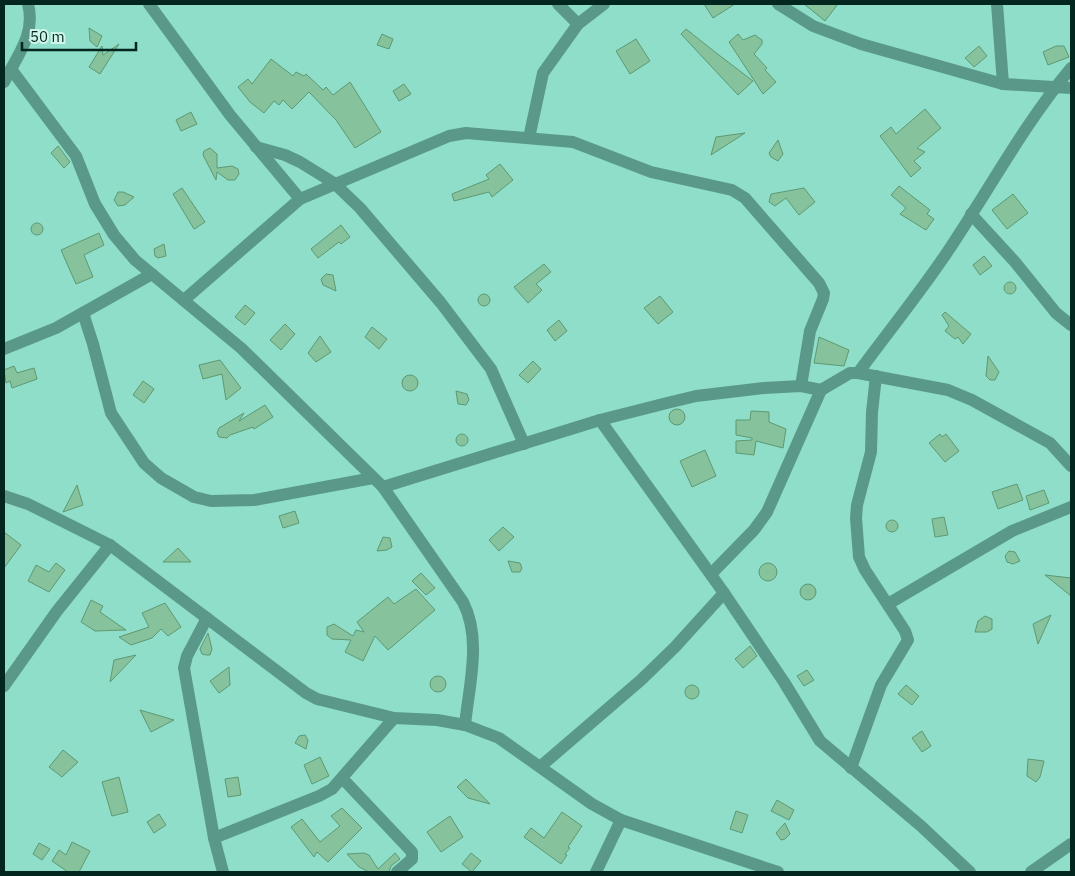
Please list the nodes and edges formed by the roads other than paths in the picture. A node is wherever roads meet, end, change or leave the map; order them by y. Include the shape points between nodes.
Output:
1 (149, 4) edge
2 (558, 4) edge
3 (604, 4) edge
4 (778, 4) edge
5 (997, 4) edge
6 (32, 6) edge
7 (578, 24) junction
8 (11, 68) junction
9 (1071, 68) edge
10 (4, 82) edge
11 (1003, 84) junction
12 (1055, 87) junction
13 (1071, 88) edge
14 (529, 138) junction
15 (256, 147) junction
16 (334, 183) junction
17 (300, 199) junction
18 (972, 214) junction
19 (152, 274) junction
20 (184, 300) junction
21 (83, 313) junction
22 (1071, 325) edge
23 (4, 349) edge
24 (858, 373) junction
25 (876, 376) junction
26 (801, 386) junction
27 (821, 390) junction
28 (600, 420) junction
29 (524, 444) junction
30 (1071, 466) edge
31 (373, 478) junction
32 (383, 487) junction
33 (7, 500) edge
34 (1071, 506) edge
35 (110, 545) junction
36 (711, 574) junction
37 (724, 593) junction
38 (888, 604) junction
39 (207, 618) junction
40 (4, 686) edge
41 (394, 718) junction
42 (465, 725) junction
43 (541, 766) junction
44 (851, 768) junction
45 (343, 779) junction
46 (621, 820) junction
47 (214, 838) junction
48 (1071, 844) edge
49 (222, 872) edge
50 (397, 872) edge
51 (596, 872) edge
52 (778, 872) edge
53 (970, 872) edge
54 (1031, 872) edge

1 - 15 street
2 - 7 street
3 - 7 street
4 - 11 street via 813,26 860,44
5 - 11 street
6 - 8 street via 31,30
7 - 14 street via 543,73
8 - 10 street
8 - 19 street via 76,156 95,204 114,235
9 - 12 street
11 - 12 street
12 - 13 street
12 - 18 street
14 - 16 street via 466,133 449,136
14 - 26 street via 573,142 651,172 732,190 745,198 824,293 810,331
15 - 16 street via 286,155
15 - 17 street
16 - 17 street
16 - 29 street via 441,303 491,369
17 - 20 street
18 - 22 street via 1056,313
18 - 24 street
19 - 20 street
19 - 21 street
20 - 31 street via 241,348
21 - 23 street
21 - 31 street via 111,413 144,463 194,497 211,501 254,500
24 - 25 street
24 - 27 street
25 - 30 street via 948,390 972,400 1050,443
25 - 38 street via 871,452 856,518 859,557
26 - 27 street
26 - 28 street via 696,396
27 - 36 street via 767,512
28 - 29 street
28 - 36 street
29 - 32 street
31 - 32 street
32 - 42 street via 471,617 474,634
33 - 35 street via 28,504
34 - 38 street via 1012,531
35 - 39 street
35 - 40 street via 57,610
36 - 37 street
37 - 43 street via 676,647
37 - 44 street via 784,682 811,731
38 - 44 street via 908,640 881,686
39 - 41 street via 306,693 331,704
39 - 47 street via 184,668
41 - 42 street
41 - 45 street
42 - 43 street via 499,738
43 - 46 street via 592,804
44 - 53 street
45 - 47 street via 319,796
45 - 50 street via 409,846 412,859
46 - 51 street
46 - 52 street
47 - 49 street
48 - 54 street

